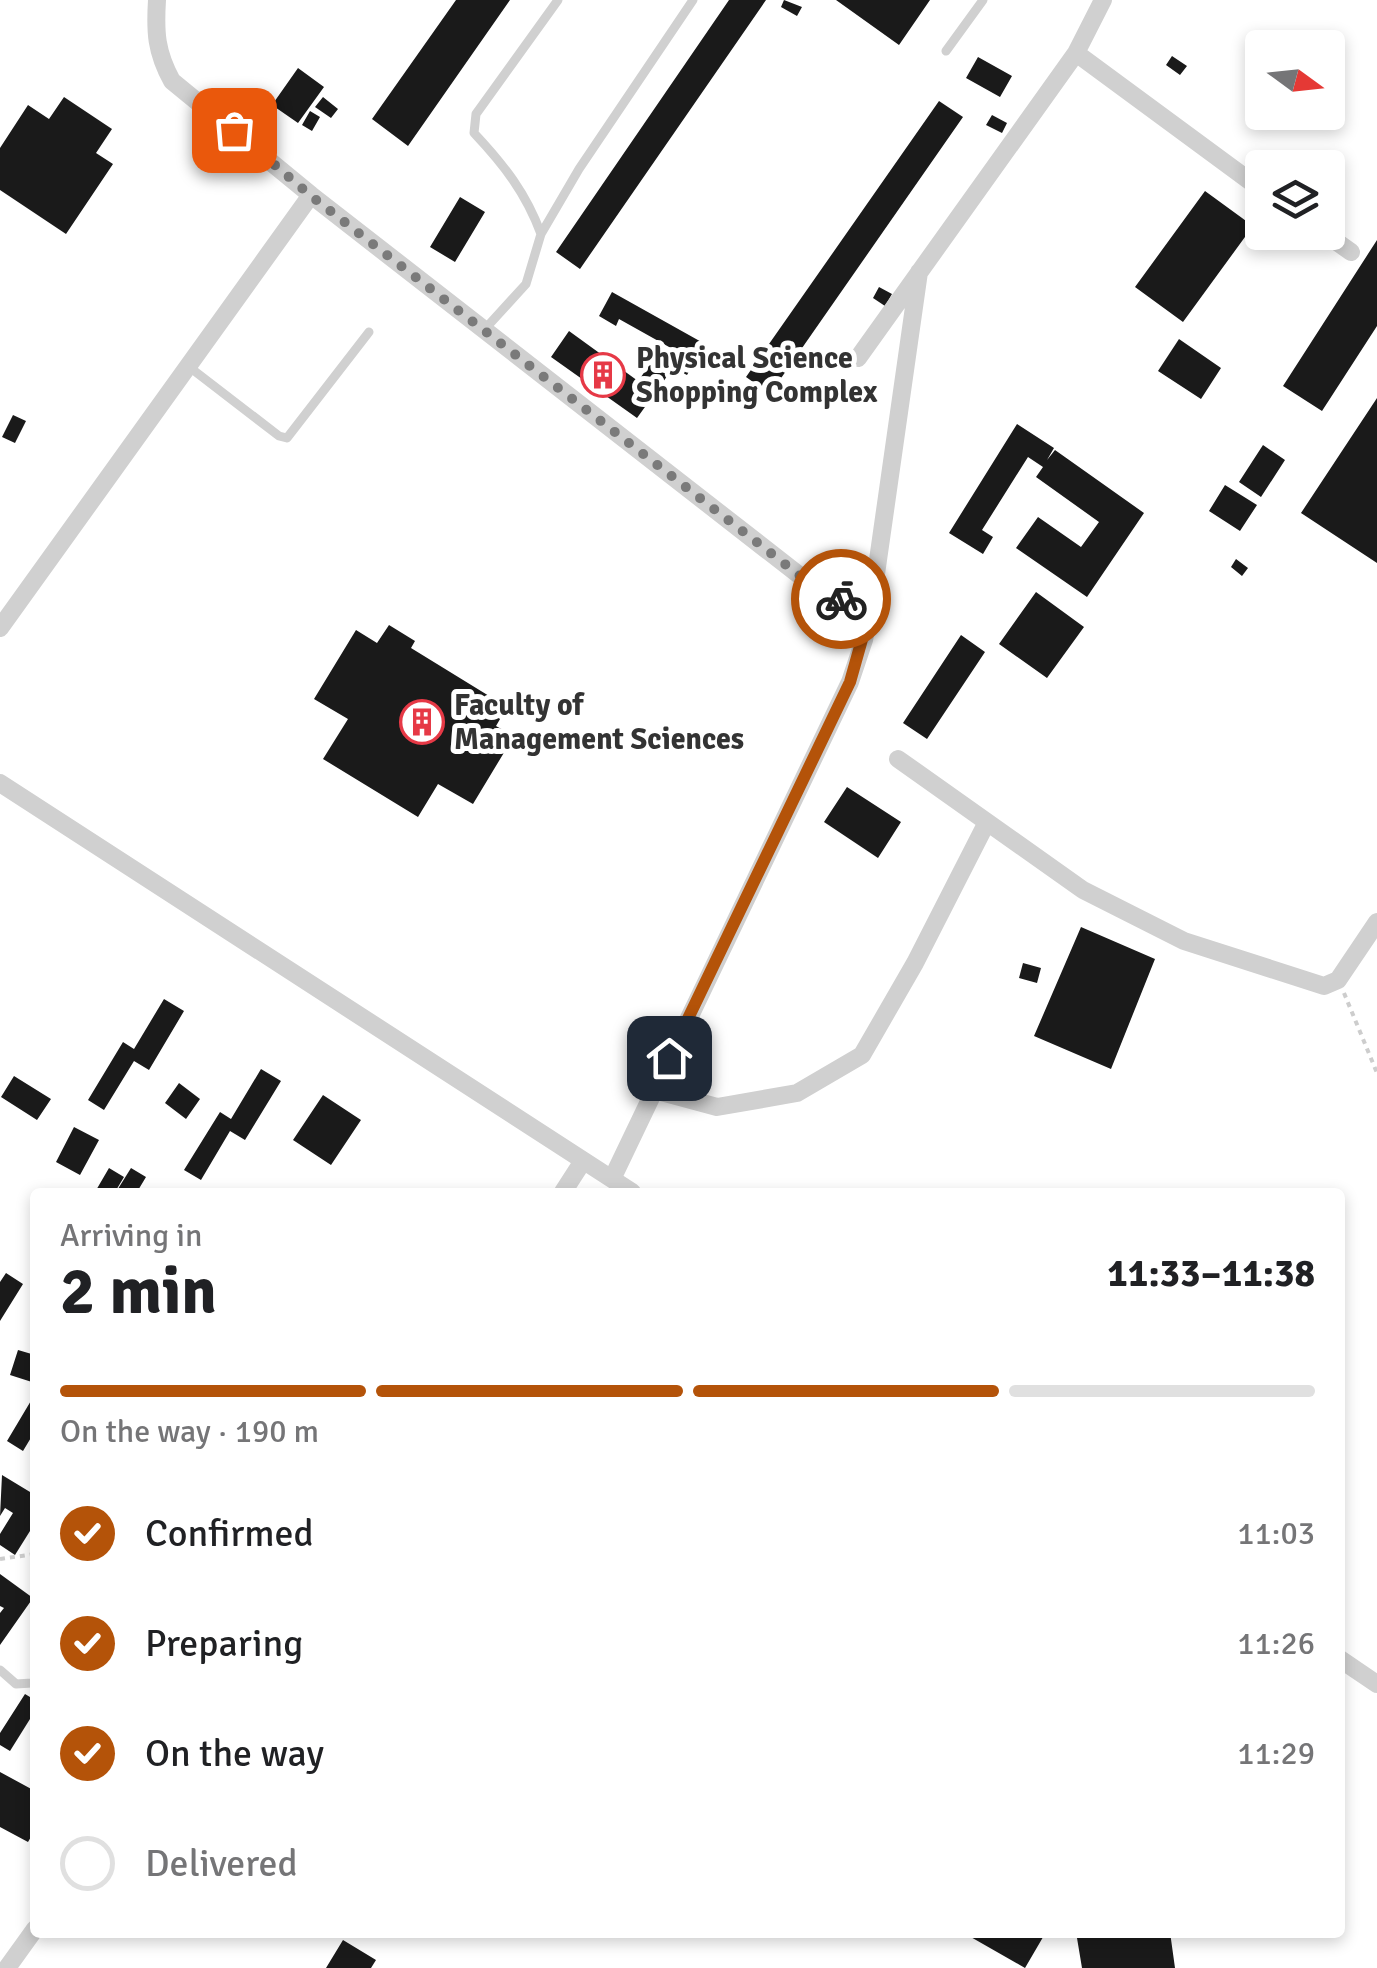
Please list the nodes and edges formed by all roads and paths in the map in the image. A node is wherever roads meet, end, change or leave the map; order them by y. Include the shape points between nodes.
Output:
1 (157, 0) edge
2 (558, 0) edge
3 (693, 0) edge
4 (984, 0) edge
5 (1103, 0) edge
6 (946, 51) dead end
7 (1076, 53) junction
8 (1245, 177) edge
9 (311, 196) junction
10 (541, 234) junction
11 (1345, 248) edge
12 (1351, 252) dead end
13 (919, 272) junction
14 (484, 330) junction
15 (369, 332) dead end
16 (858, 358) dead end
17 (188, 366) junction
18 (870, 611) junction
19 (0, 628) edge
20 (898, 759) dead end
21 (0, 784) edge
22 (986, 824) junction
23 (1377, 922) edge
24 (1338, 980) junction
25 (1377, 1073) edge
26 (654, 1090) junction
27 (584, 1161) junction
28 (612, 1179) junction
29 (566, 1188) edge
30 (626, 1188) edge
31 (30, 1555) edge
32 (0, 1558) edge
33 (1345, 1662) edge
34 (0, 1670) edge
35 (30, 1682) edge
36 (1377, 1684) edge
37 (30, 1936) edge
38 (7, 1968) edge

1 - 9 street via 154,36 172,80
2 - 10 lane via 476,114 474,133 509,170
3 - 10 lane
4 - 6 lane
5 - 7 street
7 - 8 street
7 - 13 street
9 - 14 street
9 - 17 street
10 - 14 lane via 526,284
11 - 12 street
13 - 16 street
13 - 18 street
14 - 18 street via 808,582
15 - 17 lane via 287,438
17 - 19 street
18 - 26 street via 850,682
20 - 22 street
21 - 27 street
22 - 24 street via 1083,890 1184,941 1324,986
22 - 26 street via 862,1055 797,1093 716,1106
23 - 24 street
24 - 25 path
26 - 28 street
27 - 28 street
27 - 29 street
28 - 30 street
31 - 32 path
33 - 36 street
34 - 35 lane via 16,1684
37 - 38 street

